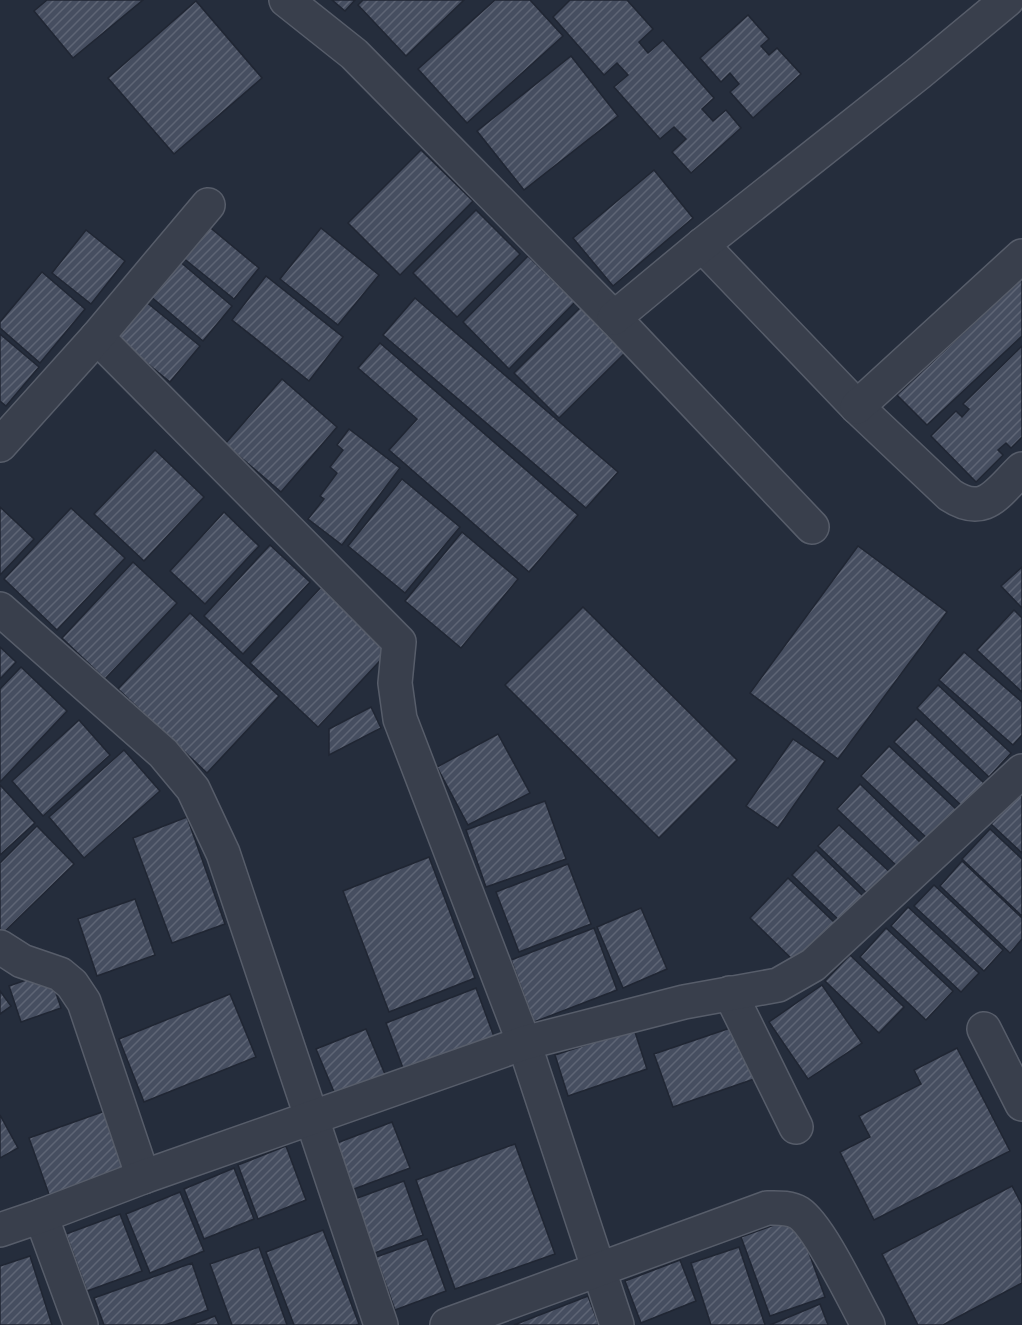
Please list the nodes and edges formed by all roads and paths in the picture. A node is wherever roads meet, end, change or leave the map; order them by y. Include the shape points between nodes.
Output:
1 (286, 0) edge
2 (991, 8) edge
3 (208, 205) dead end
4 (702, 245) junction
5 (1022, 256) edge
6 (614, 318) junction
7 (96, 337) junction
8 (857, 407) junction
9 (0, 445) edge
10 (1022, 469) edge
11 (812, 527) dead end
12 (0, 609) edge
13 (1022, 771) edge
14 (0, 947) edge
15 (730, 993) junction
16 (984, 1029) dead end
17 (524, 1043) junction
18 (1022, 1104) edge
19 (313, 1118) junction
20 (796, 1127) dead end
21 (142, 1177) junction
22 (41, 1216) junction
23 (0, 1230) edge
24 (597, 1269) junction
25 (81, 1325) edge
26 (381, 1325) edge
27 (447, 1325) edge
28 (617, 1325) edge
29 (868, 1325) edge

1 - 6 street via 354,54
2 - 4 street via 919,73
3 - 7 street
4 - 6 street
4 - 8 street
5 - 8 street
6 - 11 street
7 - 9 street
7 - 17 street via 399,642 395,683 400,719
8 - 10 street via 964,504 975,506 988,501
12 - 19 street via 163,753 193,789 223,853
13 - 15 street via 813,965 778,986
14 - 21 street via 22,961 60,974 84,1002
15 - 17 street
15 - 20 street
16 - 18 street
17 - 19 street
17 - 24 street
19 - 21 street
19 - 26 street
21 - 22 street
22 - 23 street
22 - 25 street
24 - 27 street
24 - 28 street
24 - 29 street via 766,1208 783,1208 799,1213 816,1230

